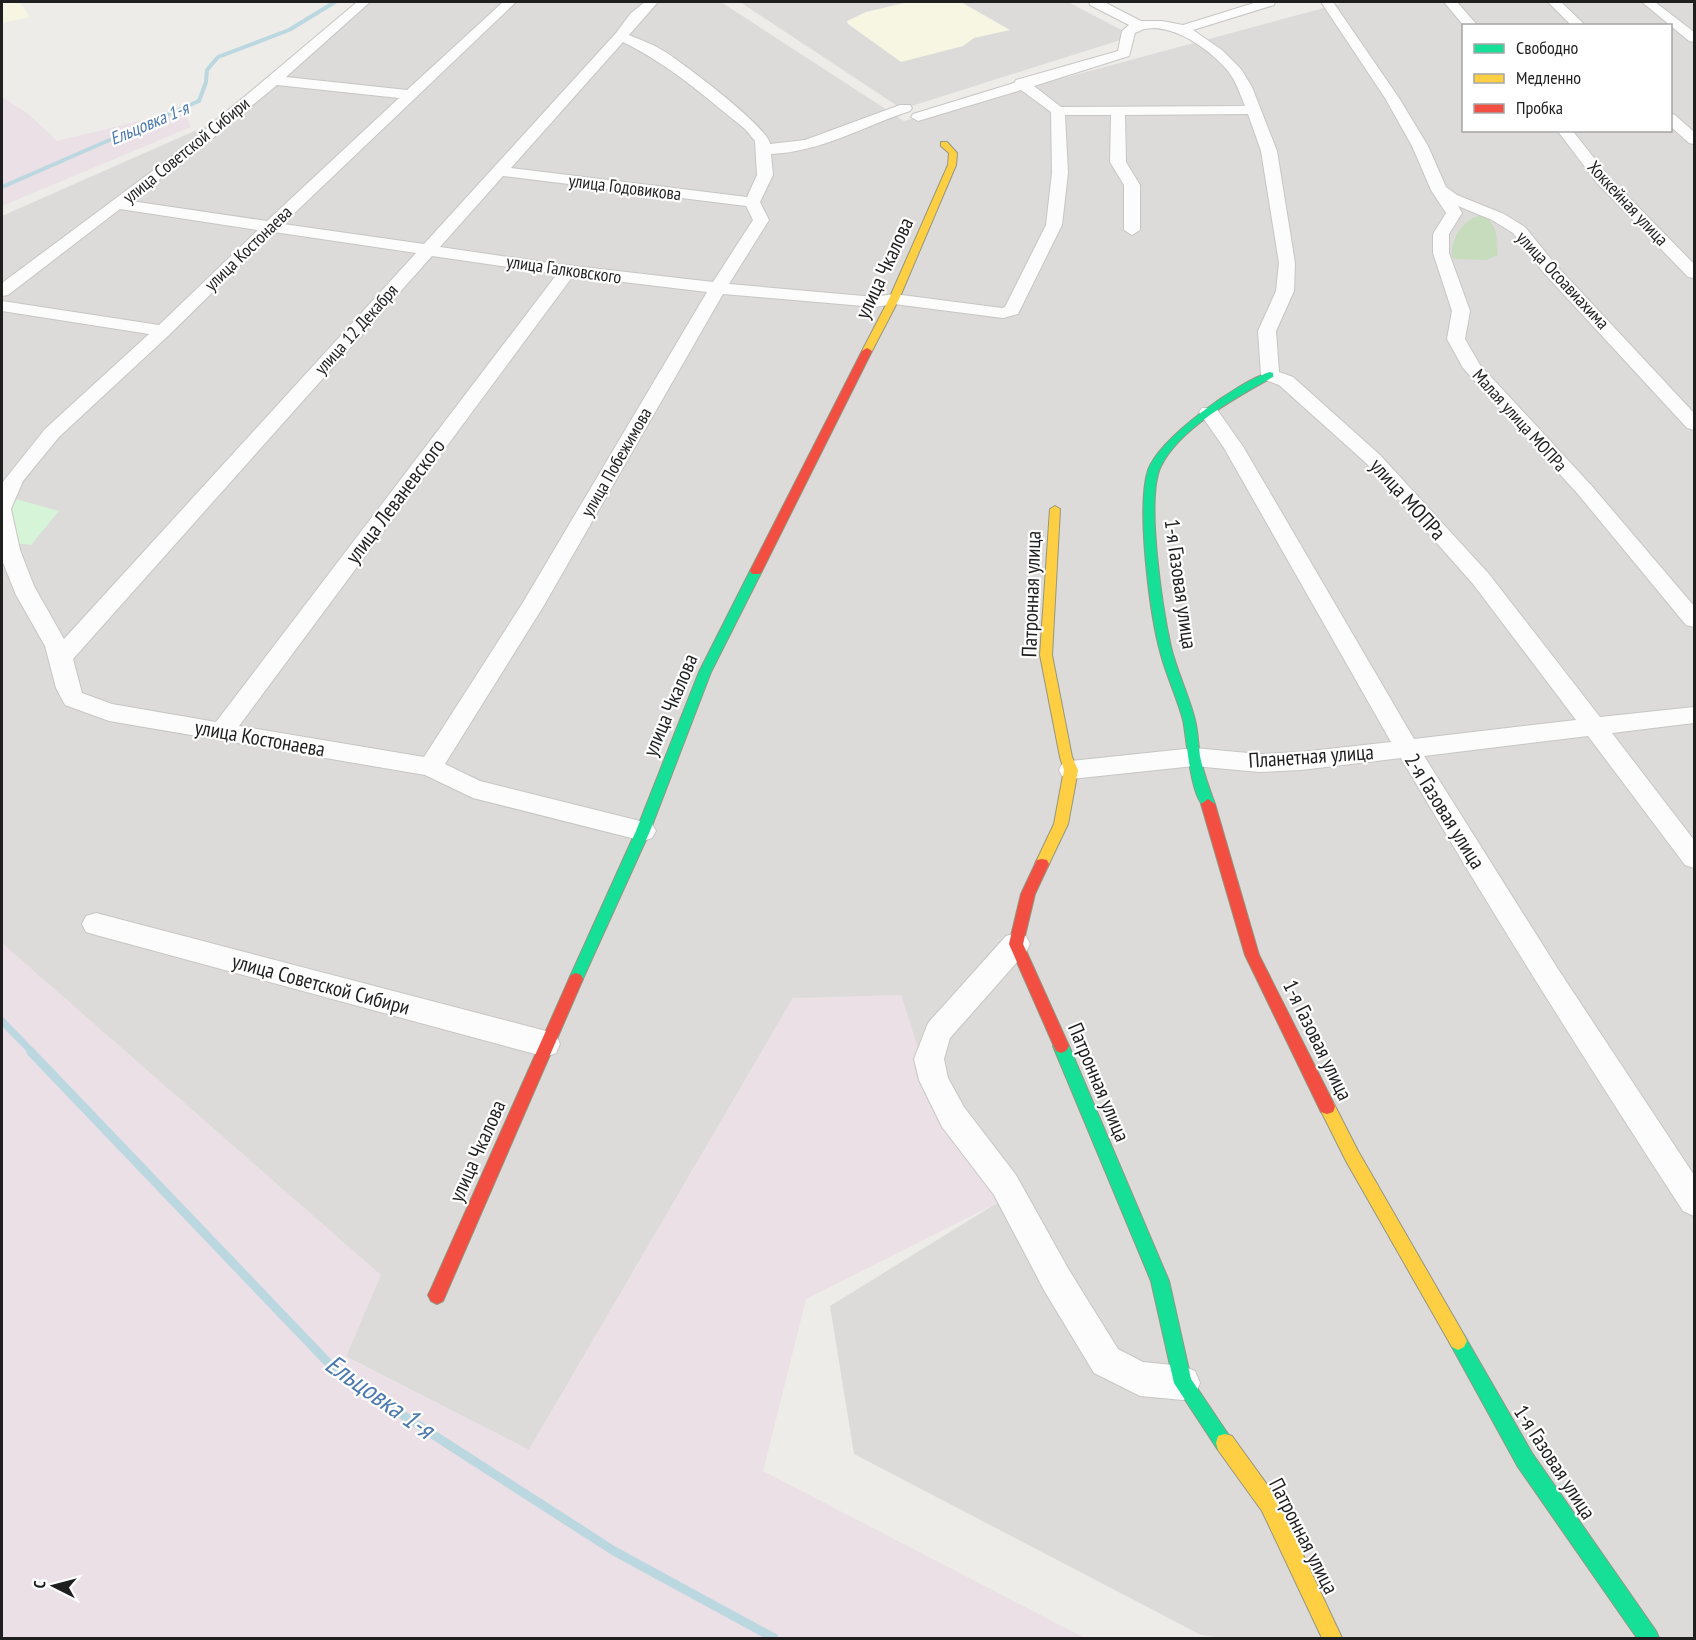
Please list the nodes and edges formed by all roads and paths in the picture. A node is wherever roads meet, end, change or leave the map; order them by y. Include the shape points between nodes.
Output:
1 (364, 2) edge
2 (510, 2) edge
3 (652, 2) edge
4 (1095, 2) edge
5 (1269, 2) edge
6 (1327, 2) edge
7 (1450, 2) edge
8 (1554, 2) edge
9 (1648, 2) edge
10 (1470, 24) edge
11 (1578, 24) edge
12 (1138, 25) junction
13 (1183, 29) junction
14 (621, 36) junction
15 (1695, 38) edge
16 (272, 80) junction
17 (1021, 83) junction
18 (410, 95) junction
19 (904, 108) dead end
20 (1254, 110) junction
21 (1058, 111) junction
22 (1118, 112) junction
23 (918, 117) dead end
24 (1672, 119) edge
25 (1566, 132) edge
26 (1695, 140) edge
27 (944, 144) dead end
28 (762, 149) junction
29 (498, 171) junction
30 (1439, 190) junction
31 (752, 202) junction
32 (118, 204) junction
33 (1479, 210) junction
34 (1454, 213) junction
35 (270, 227) junction
36 (1132, 230) dead end
37 (428, 250) junction
38 (568, 271) junction
39 (1695, 273) edge
40 (718, 288) junction
41 (2, 291) edge
42 (894, 299) junction
43 (2, 306) edge
44 (163, 331) junction
45 (1270, 375) junction
46 (1209, 412) junction
47 (1695, 424) edge
48 (7, 479) edge
49 (1055, 508) dead end
50 (2, 509) edge
51 (1695, 620) edge
52 (61, 657) junction
53 (1695, 715) edge
54 (1596, 727) junction
55 (222, 731) junction
56 (1407, 748) junction
57 (1194, 757) junction
58 (430, 767) junction
59 (1071, 770) junction
60 (643, 831) junction
61 (1695, 858) edge
62 (96, 924) dead end
63 (1016, 944) junction
64 (546, 1044) junction
65 (1695, 1201) edge
66 (437, 1295) dead end
67 (1183, 1383) junction
68 (1332, 1638) edge
69 (1648, 1638) edge

1 - 16 street, улица Советской Сибири
2 - 18 street, улица Костонаева
3 - 14 street, улица 12 Декабря
4 - 12 street
5 - 13 street
6 - 30 street via 1392,98 1420,146
7 - 10 street
8 - 11 street
9 - 15 street
12 - 13 street
12 - 17 street via 1129,31 1124,53
13 - 20 street via 1234,69
14 - 28 street via 659,54 731,108 762,140
14 - 29 street, улица 12 Декабря
16 - 18 street
16 - 32 street, улица Советской Сибири
17 - 21 street
17 - 23 street
18 - 35 street, улица Костонаева
19 - 28 street via 812,143
20 - 22 street
20 - 45 street via 1269,152 1287,263 1285,291 1267,332
21 - 22 street
21 - 42 street, улица Галковского via 1060,173 1054,225 1012,310 1003,313
22 - 36 street via 1118,162 1132,185
24 - 26 street
25 - 39 street, Хоккейная улица via 1603,180
27 - 42 street, улица Чкалова via 955,158
28 - 31 street via 765,176
29 - 31 street, улица Годовикова
29 - 37 street, улица 12 Декабря
30 - 33 street, улица Осоавиахима
30 - 34 street
31 - 40 street, улица Побежимова via 761,220
32 - 35 street, улица Галковского
32 - 41 street, улица Советской Сибири via 55,247
33 - 34 street
33 - 47 street, улица Осоавиахима via 1519,230 1549,268
34 - 51 street, Малая улица МОПРа via 1441,234 1441,253 1461,311 1456,339 1472,368 1584,489
35 - 37 street, улица Галковского
35 - 44 street, улица Костонаева
37 - 38 street, улица Галковского
37 - 52 street, улица 12 Декабря
38 - 40 street, улица Галковского
38 - 55 street, улица Леваневского
40 - 42 street, улица Галковского via 875,302
40 - 58 street, улица Побежимова via 532,607
42 - 60 street, улица Чкалова via 705,672
43 - 44 street
44 - 48 street, улица Костонаева
45 - 46 street, 1-я Газовая улица
45 - 54 street, улица МОПРа via 1286,381 1373,459 1481,579
46 - 56 street, 2-я Газовая улица via 1234,448
46 - 57 street, 1-я Газовая улица via 1173,442 1154,468 1149,498 1165,645 1189,721
48 - 50 street, улица Костонаева
49 - 59 street, Патронная улица via 1046,655
50 - 52 street, улица Костонаева via 6,543 23,586
52 - 55 street, улица Костонаева via 66,687 73,699 109,712
53 - 54 street, Планетная улица
54 - 56 street, Планетная улица
54 - 61 street, улица МОПРа
55 - 58 street, улица Костонаева
56 - 57 street, Планетная улица via 1259,763
56 - 65 street, 2-я Газовая улица
57 - 59 street, Планетная улица
57 - 69 street, 1-я Газовая улица via 1252,955 1352,1156 1525,1460
58 - 60 street, улица Костонаева via 473,789
59 - 63 street, Патронная улица via 1060,824 1028,894
60 - 64 street, улица Чкалова
62 - 64 street, улица Советской Сибири
63 - 67 street, Патронная улица via 1160,1281
63 - 67 street via 938,1032 929,1059 934,1080 953,1117 1005,1185 1106,1361 1140,1380
64 - 66 street, улица Чкалова
67 - 68 street, Патронная улица via 1269,1504

